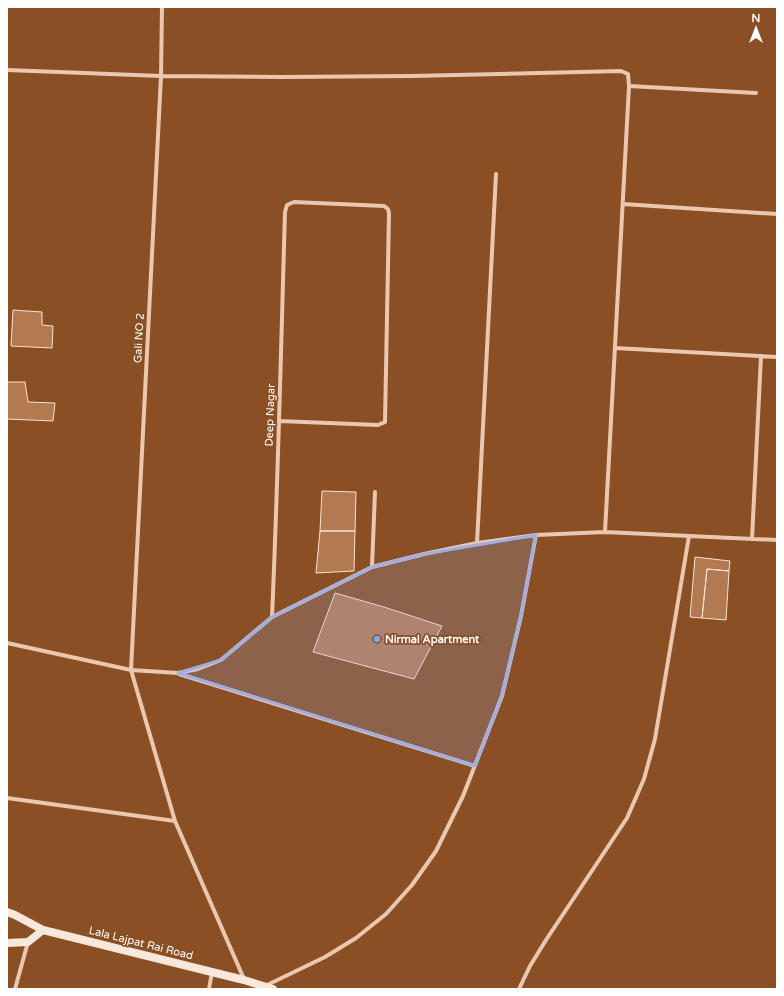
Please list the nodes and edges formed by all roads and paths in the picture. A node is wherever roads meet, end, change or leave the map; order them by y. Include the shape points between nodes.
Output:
1 (162, 7) edge
2 (7, 70) edge
3 (161, 76) junction
4 (629, 86) junction
5 (756, 94) dead end
6 (496, 174) dead end
7 (623, 204) junction
8 (777, 214) edge
9 (615, 348) junction
10 (761, 356) junction
11 (777, 357) edge
12 (279, 421) junction
13 (375, 492) dead end
14 (605, 532) junction
15 (536, 535) junction
16 (689, 536) junction
17 (752, 539) junction
18 (777, 540) edge
19 (477, 543) junction
20 (372, 567) junction
21 (272, 617) junction
22 (7, 643) edge
23 (131, 670) junction
24 (178, 673) junction
25 (475, 766) junction
26 (7, 798) edge
27 (175, 821) junction
28 (7, 912) edge
29 (43, 930) junction
30 (28, 942) junction
31 (7, 943) edge
32 (212, 972) junction
33 (244, 980) junction
34 (264, 986) junction
35 (15, 989) edge
36 (209, 989) edge
37 (273, 989) edge
38 (519, 989) edge

1 - 3 street, Gali NO 2
2 - 3 street
3 - 4 street via 405,76 621,71 628,74
3 - 23 street, Gali NO 2
4 - 5 street
4 - 7 street
6 - 19 street
7 - 8 street
7 - 9 street
9 - 10 street
9 - 14 street
10 - 11 street
10 - 17 street
12 - 12 street, Deep Nagar via 287,205 294,202 384,206 389,213 385,422 378,424
12 - 21 street, Deep Nagar
13 - 20 street
14 - 15 street
14 - 16 street
15 - 19 street
15 - 25 street via 521,616 502,696
16 - 17 street
16 - 38 street via 654,739 644,779 627,818 546,940
17 - 18 street
19 - 20 street
20 - 21 street
21 - 24 street via 221,660
22 - 23 street
23 - 24 street
23 - 27 street, Gali NO 2
24 - 25 street
25 - 34 street via 436,851 412,886 386,914 356,938 326,957
26 - 27 street
27 - 33 street, Gali NO 2
28 - 29 street, Lala Lajpat Rai Road
29 - 30 street
29 - 32 street, Lala Lajpat Rai Road
30 - 31 street
30 - 35 street
32 - 33 street, Lala Lajpat Rai Road
32 - 36 street
33 - 34 street, Lala Lajpat Rai Road
34 - 37 street, Lala Lajpat Rai Road

